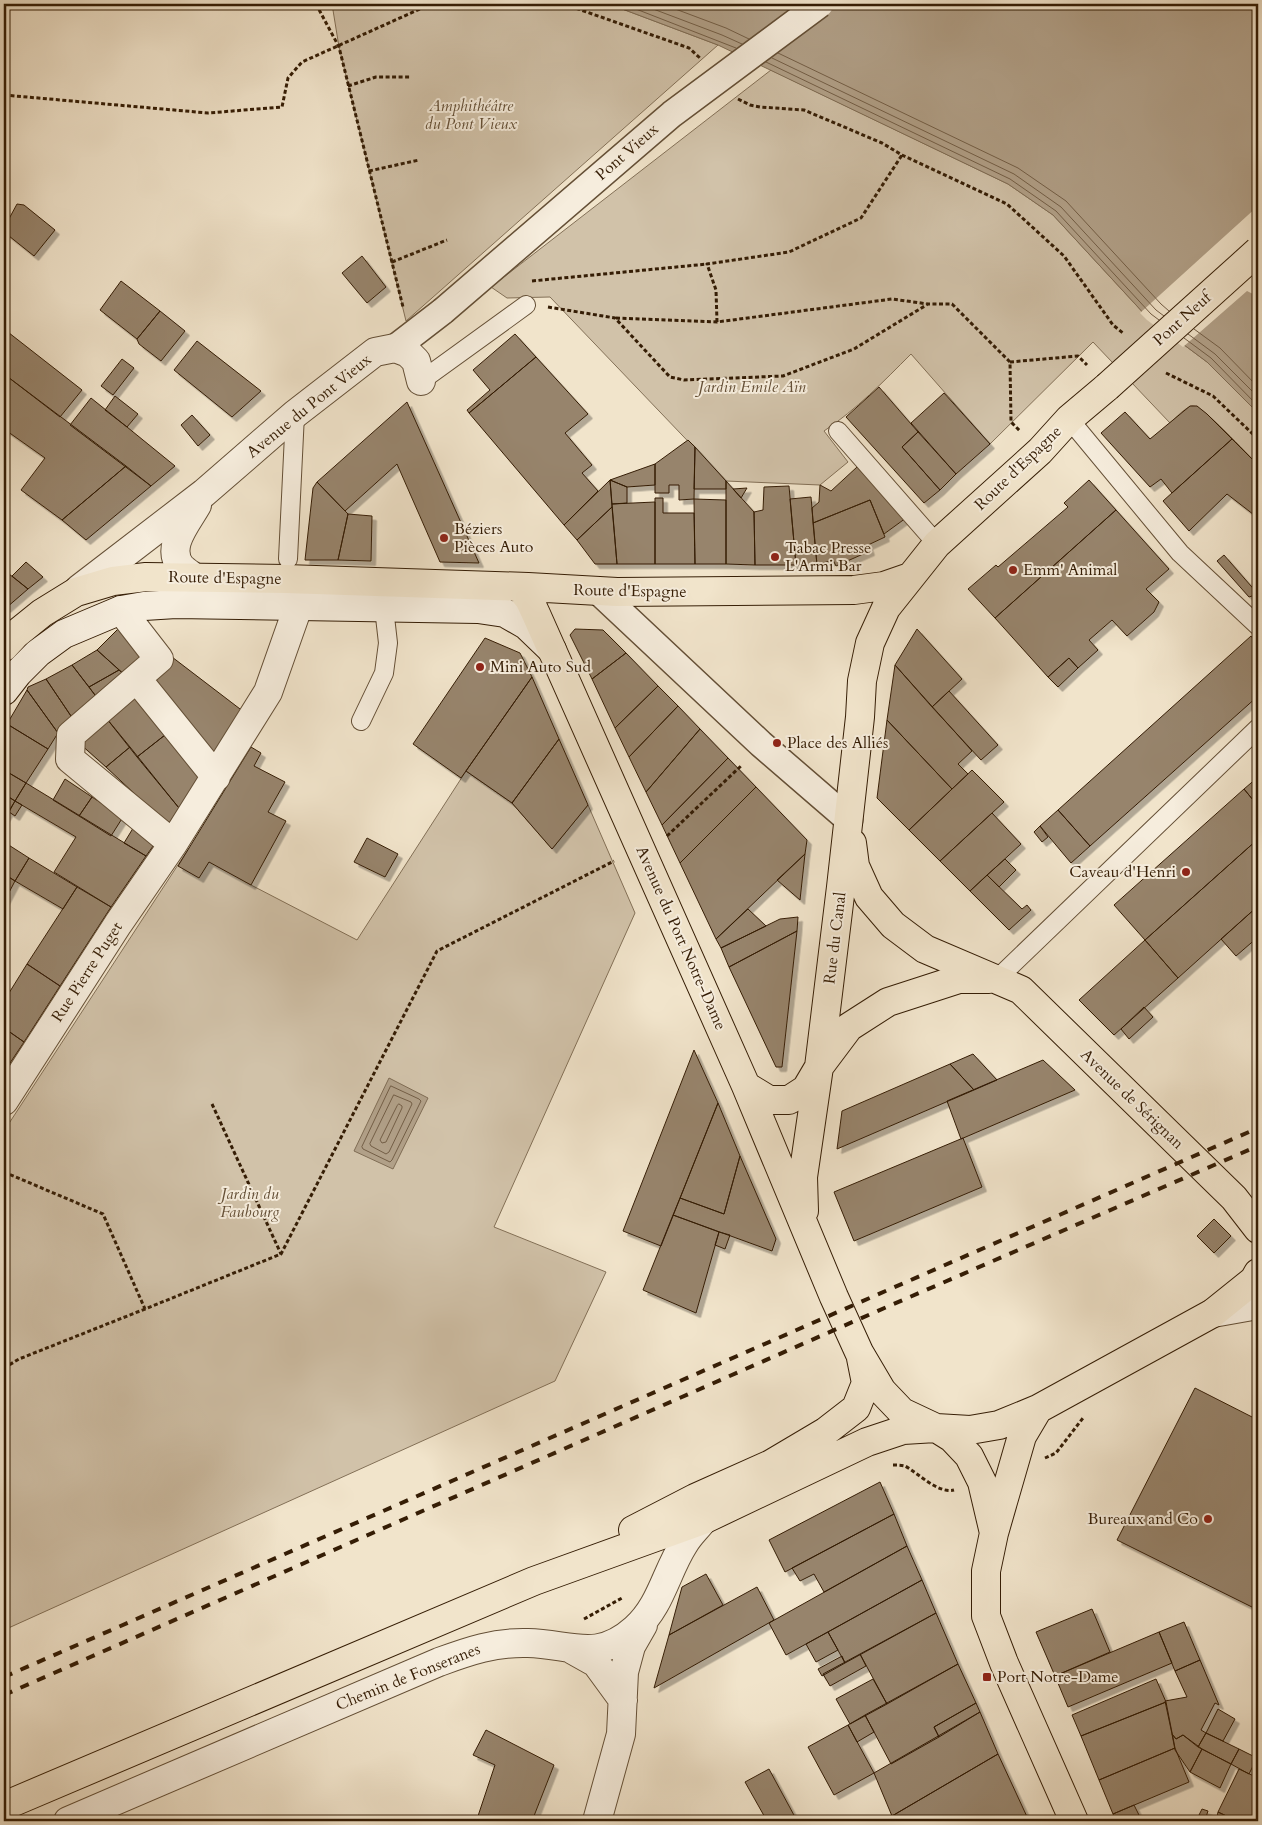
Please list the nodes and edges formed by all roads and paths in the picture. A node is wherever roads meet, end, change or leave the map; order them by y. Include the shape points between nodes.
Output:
1 (316, 4) edge
2 (432, 4) edge
3 (564, 4) edge
4 (820, 4) edge
5 (339, 46) junction
6 (701, 58) dead end
7 (410, 77) dead end
8 (348, 86) junction
9 (732, 93) dead end
10 (4, 95) edge
11 (902, 155) junction
12 (420, 160) dead end
13 (369, 171) junction
14 (447, 240) dead end
15 (1258, 251) edge
16 (392, 262) junction
17 (707, 264) junction
18 (526, 282) dead end
19 (928, 304) junction
20 (526, 305) joint
21 (443, 310) joint
22 (615, 318) junction
23 (717, 322) junction
24 (1126, 337) dead end
25 (405, 341) junction
26 (1010, 362) junction
27 (1160, 367) dead end
28 (421, 381) joint
29 (1106, 387) junction
30 (295, 414) junction
31 (1069, 419) junction
32 (838, 431) dead end
33 (1258, 439) edge
34 (1040, 451) junction
35 (204, 493) junction
36 (937, 544) junction
37 (288, 559) dead end
38 (194, 577) junction
39 (910, 577) junction
40 (518, 587) junction
41 (598, 591) junction
42 (76, 592) junction
43 (298, 607) junction
44 (132, 608) junction
45 (384, 608) junction
46 (478, 609) joint
47 (1258, 626) edge
48 (8, 635) edge
49 (552, 650) junction
50 (137, 679) junction
51 (4, 691) edge
52 (361, 721) dead end
53 (1258, 728) edge
54 (761, 744) junction
55 (216, 776) junction
56 (849, 820) junction
57 (173, 844) junction
58 (641, 847) junction
59 (597, 870) dead end
60 (997, 979) junction
61 (819, 1067) junction
62 (746, 1086) junction
63 (4, 1101) edge
64 (212, 1104) dead end
65 (4, 1172) edge
66 (805, 1228) junction
67 (1258, 1229) edge
68 (281, 1254) junction
69 (1258, 1273) edge
70 (1258, 1304) edge
71 (145, 1308) junction
72 (1212, 1313) junction
73 (859, 1352) junction
74 (4, 1368) edge
75 (1038, 1409) junction
76 (936, 1428) junction
77 (703, 1520) junction
78 (994, 1533) junction
79 (534, 1581) junction
80 (654, 1607) junction
81 (571, 1649) junction
82 (623, 1700) junction
83 (4, 1806) edge
84 (68, 1821) edge
85 (597, 1821) edge
86 (1074, 1821) edge

1 - 5 path
2 - 5 path
3 - 6 path via 689,48
4 - 21 street, Pont Vieux, bridge via 672,114
5 - 8 path
5 - 10 path via 302,62 288,78 282,107 208,113
7 - 8 path via 376,77
8 - 13 path
9 - 11 path via 750,105 804,110 882,143
11 - 17 path via 861,218 789,252
11 - 24 path via 1007,204 1064,256 1113,325
12 - 13 path
13 - 16 path
14 - 16 path
15 - 29 main road, Pont Neuf, bridge
16 - 25 path via 406,321
17 - 18 path
17 - 23 path via 716,290
19 - 22 path via 854,349 783,376 684,380 670,377
19 - 23 path via 892,299
19 - 26 path via 952,304
20 - 22 path
20 - 28 lane
21 - 25 street, Avenue du Pont Vieux
22 - 23 path
25 - 28 street via 408,352 416,361
25 - 30 street, Avenue du Pont Vieux via 375,352
26 - 29 path via 1078,356
26 - 34 path via 1011,422
27 - 33 path via 1213,396
29 - 31 main road, Route d'Espagne
30 - 35 street, Avenue du Pont Vieux
30 - 37 lane
31 - 34 main road, Route d'Espagne
31 - 47 lane via 1180,553
32 - 36 lane
34 - 36 main road, Route d'Espagne
35 - 38 street, Avenue du Pont Vieux via 175,545 181,567
35 - 42 street, Avenue du Pont Vieux
36 - 39 main road, Route d'Espagne
38 - 40 main road, Route d'Espagne
38 - 42 main road, Route d'Espagne via 112,581
39 - 41 main road, Route d'Espagne via 884,586 854,590
39 - 56 main road, Rue du Canal via 886,608 870,643 862,681
40 - 41 main road, Route d'Espagne
40 - 44 lane via 483,598 179,595
40 - 49 main road, Avenue du Port Notre-Dame via 529,599
41 - 54 street
42 - 48 main road, Avenue du Pont Vieux
43 - 44 street, Route d'Espagne via 176,604
43 - 45 street, Route d'Espagne
43 - 55 street, Rue Pierre Puget via 268,692
44 - 50 street via 159,659
44 - 51 street, Route d'Espagne via 64,634 38,653
45 - 46 street, Route d'Espagne
45 - 52 lane via 388,643 384,673
46 - 49 street, Avenue du Port Notre-Dame via 505,613 526,625
49 - 58 main road, Avenue du Port Notre-Dame
50 - 55 street
50 - 57 street via 71,735 70,759
53 - 60 lane
54 - 56 street
54 - 58 path via 664,839
55 - 57 street, Rue Pierre Puget
56 - 60 main road, Avenue de Sérignan via 855,866 869,898 893,924 925,948
56 - 61 main road, Rue du Canal
57 - 63 street, Rue Pierre Puget
58 - 62 main road, Avenue du Port Notre-Dame
59 - 68 path via 437,951
60 - 61 main road, Avenue de Sérignan via 959,979 888,1002 849,1027
60 - 67 main road, Avenue de Sérignan via 1021,990 1234,1198
61 - 62 main road, Rue du Canal via 806,1089 789,1100 769,1100
61 - 66 main road, Avenue du Port Notre-Dame via 803,1177
62 - 66 main road, Avenue du Port Notre-Dame
64 - 68 path
65 - 71 path via 103,1214
66 - 73 main road, Avenue du Port Notre-Dame
68 - 71 path
69 - 72 main road via 1254,1280
70 - 72 street
71 - 74 path
72 - 75 main road
73 - 76 main road, Avenue du Port Notre-Dame via 882,1391 902,1412
73 - 79 main road via 866,1383 856,1408 826,1432 771,1464 695,1498
75 - 76 main road via 998,1425 970,1430
75 - 78 main road, Avenue du Port Notre-Dame via 1022,1436
76 - 77 main road via 903,1430 867,1442
76 - 78 main road, Avenue du Port Notre-Dame via 952,1438 969,1456 982,1482
77 - 79 main road
77 - 80 street, Chemin de Fonseranes via 684,1544
78 - 86 main road, Avenue du Port Notre-Dame via 986,1571 986,1616
79 - 83 main road
80 - 81 street, Chemin de Fonseranes via 636,1628 616,1643 595,1650
80 - 82 street via 631,1646 624,1672
81 - 82 street via 596,1663
81 - 84 street, Chemin de Fonseranes via 528,1643 475,1649
82 - 85 street via 621,1734

